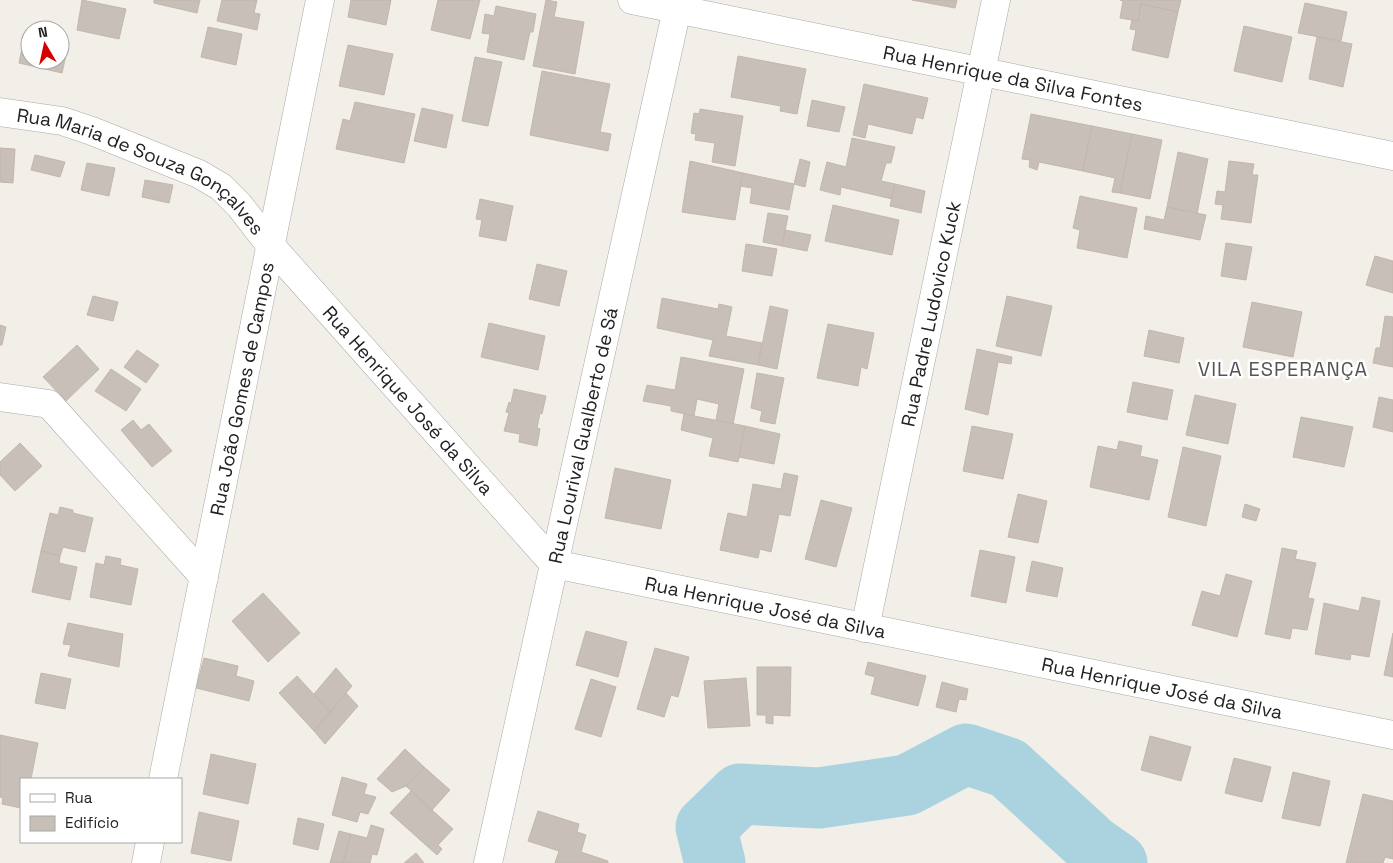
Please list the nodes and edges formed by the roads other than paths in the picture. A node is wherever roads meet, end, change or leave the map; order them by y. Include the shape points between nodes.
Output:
1 (320, 0) edge
2 (632, 0) edge
3 (996, 0) edge
4 (677, 9) junction
5 (981, 71) junction
6 (0, 112) edge
7 (1393, 156) edge
8 (271, 246) junction
9 (0, 397) edge
10 (554, 564) junction
11 (204, 577) junction
12 (865, 628) junction
13 (1393, 735) edge
14 (163, 778) edge
15 (150, 843) edge
16 (146, 863) edge
17 (488, 863) edge

1 - 8 street, Rua João Gomes de Campos
2 - 4 street, Rua Henrique da Silva Fontes
3 - 5 street, Rua Padre Ludovico Kuck
4 - 5 street, Rua Henrique da Silva Fontes
4 - 10 street, Rua Lourival Gualberto de Sá
5 - 7 street, Rua Henrique da Silva Fontes
5 - 12 street, Rua Padre Ludovico Kuck
6 - 8 street, Rua Maria de Souza Gonçalves via 62,121 199,174 221,187 239,204
8 - 10 street, Rua Henrique José da Silva
8 - 11 street, Rua João Gomes de Campos
9 - 11 street via 49,404
10 - 12 street, Rua Henrique José da Silva
10 - 17 street, Rua Lourival Gualberto de Sá
11 - 14 street, Rua João Gomes de Campos
12 - 13 street, Rua Henrique José da Silva
15 - 16 street

